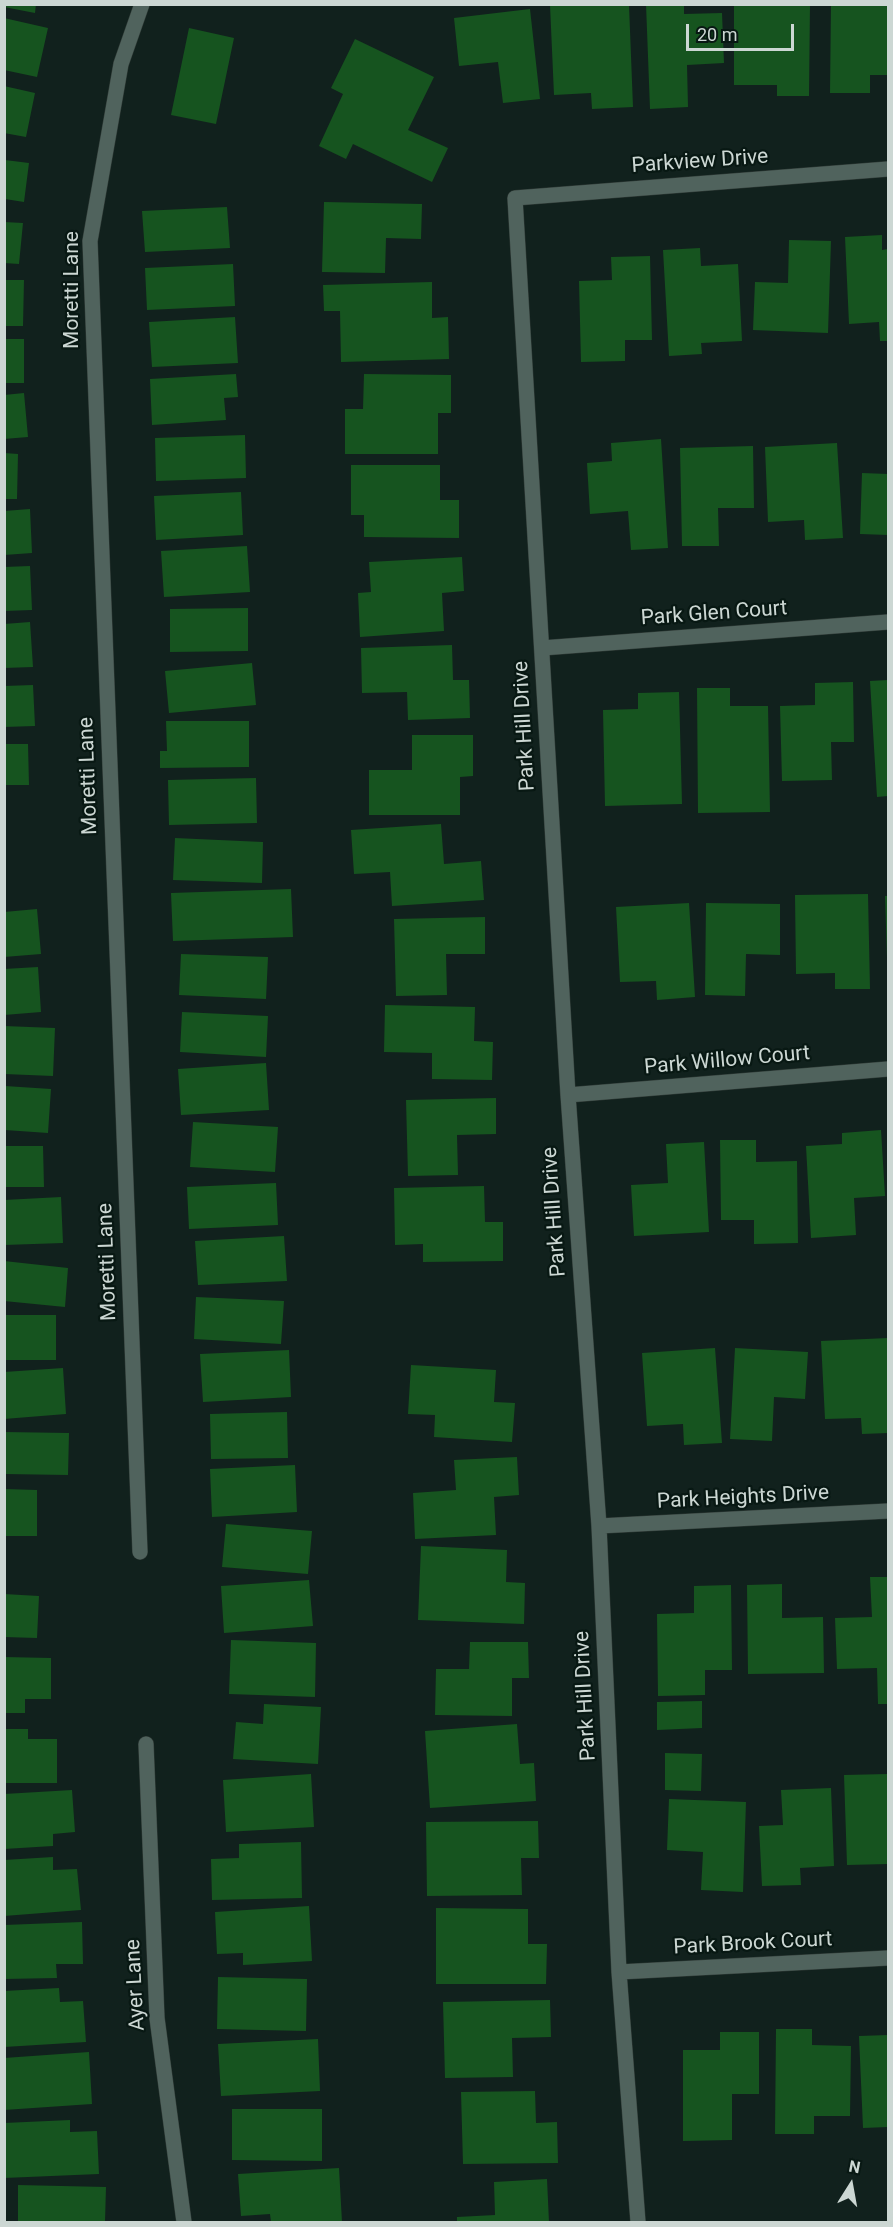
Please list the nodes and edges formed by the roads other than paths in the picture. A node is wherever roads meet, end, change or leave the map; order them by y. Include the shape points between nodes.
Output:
1 (142, 4) edge
2 (888, 169) edge
3 (514, 198) joint
4 (888, 622) edge
5 (542, 648) junction
6 (888, 1069) edge
7 (568, 1095) junction
8 (888, 1511) edge
9 (599, 1526) junction
10 (140, 1552) dead end
11 (146, 1744) dead end
12 (888, 1958) edge
13 (619, 1972) junction
14 (184, 2223) edge
15 (638, 2223) edge

1 - 10 street, Moretti Lane via 121,64 90,241
2 - 3 street, Parkview Drive
3 - 5 street, Park Hill Drive
4 - 5 street, Park Glen Court
5 - 7 street, Park Hill Drive
6 - 7 street, Park Willow Court
7 - 9 street, Park Hill Drive
8 - 9 street, Park Heights Drive
9 - 13 street, Park Hill Drive
11 - 14 street, Ayer Lane via 157,2018
12 - 13 street, Park Brook Court
13 - 15 street, Park Hill Drive

